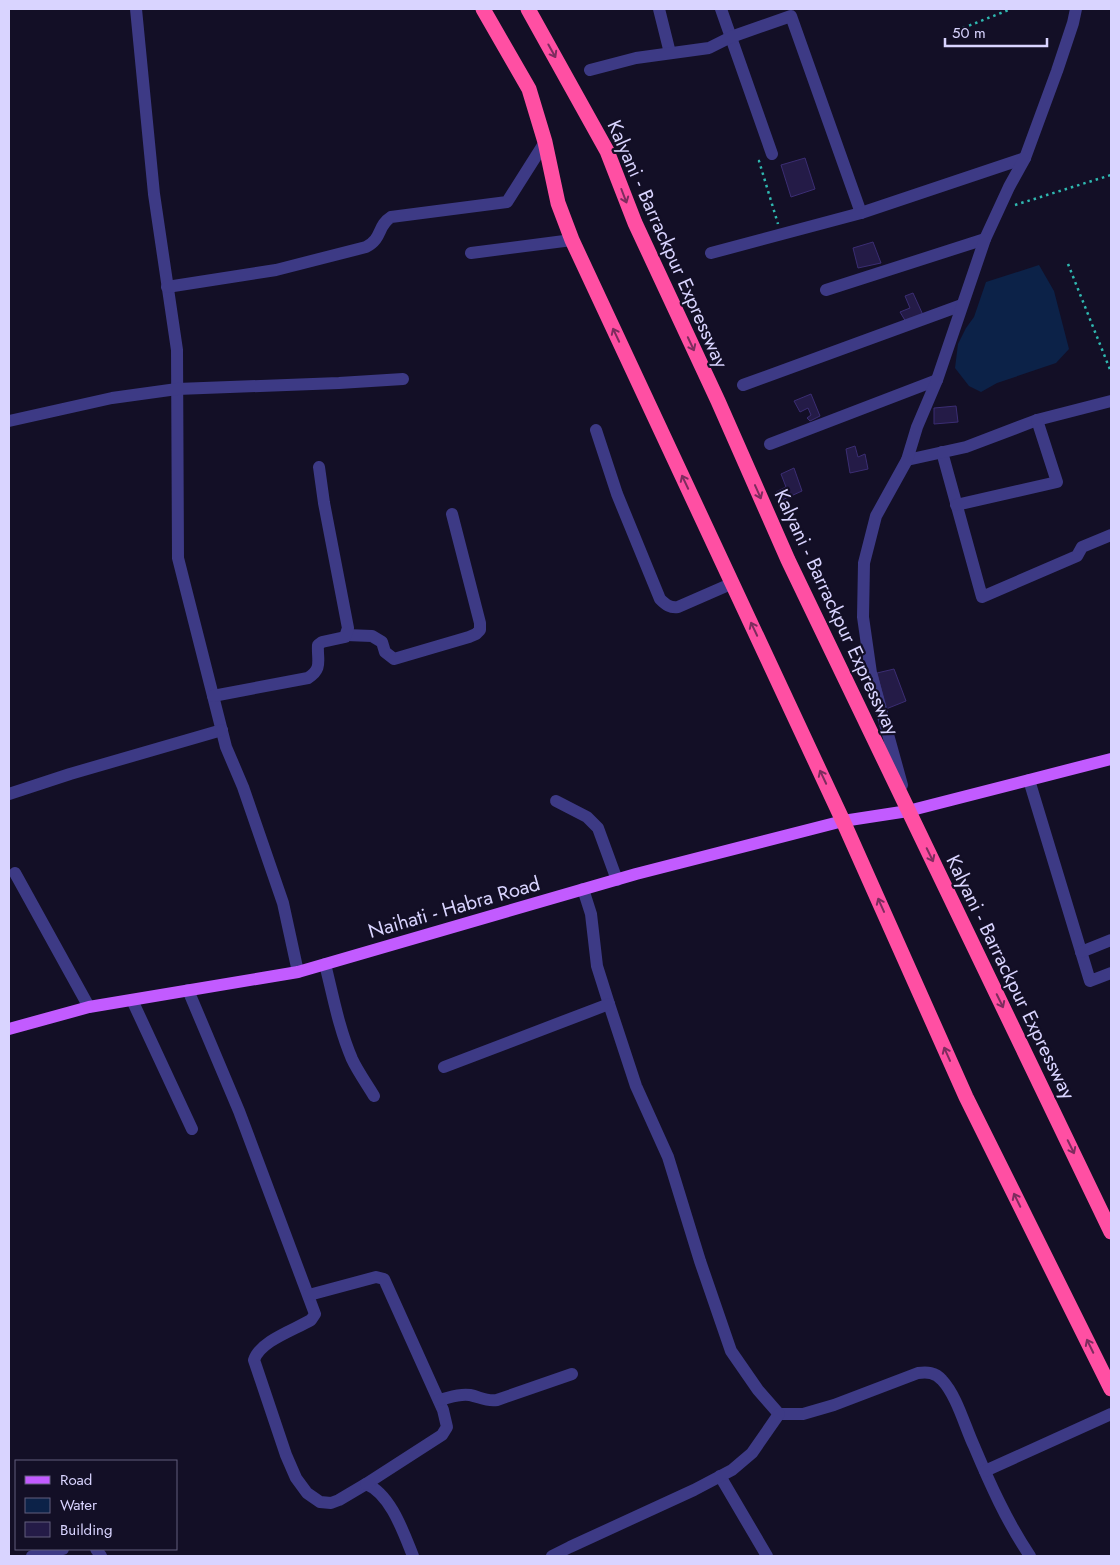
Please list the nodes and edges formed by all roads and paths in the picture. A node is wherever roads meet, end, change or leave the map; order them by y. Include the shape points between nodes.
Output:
1 (136, 9) edge
2 (483, 9) edge
3 (528, 9) edge
4 (659, 9) edge
5 (721, 9) edge
6 (1011, 9) edge
7 (1076, 9) edge
8 (963, 28) dead end
9 (731, 37) junction
10 (670, 53) junction
11 (590, 70) dead end
12 (545, 142) junction
13 (772, 154) joint
14 (1024, 158) junction
15 (1111, 175) edge
16 (999, 211) junction
17 (861, 213) junction
18 (782, 235) junction
19 (985, 238) junction
20 (572, 240) junction
21 (471, 253) dead end
22 (711, 253) dead end
23 (1068, 264) dead end
24 (167, 287) junction
25 (826, 290) dead end
26 (962, 305) junction
27 (1111, 372) edge
28 (403, 379) dead end
29 (937, 380) junction
30 (743, 385) dead end
31 (177, 389) junction
32 (1111, 401) edge
33 (1037, 420) junction
34 (9, 421) edge
35 (596, 430) dead end
36 (770, 444) dead end
37 (942, 452) junction
38 (907, 460) junction
39 (319, 467) dead end
40 (956, 506) junction
41 (452, 514) dead end
42 (1111, 535) edge
43 (733, 583) junction
44 (346, 635) junction
45 (213, 696) junction
46 (222, 730) junction
47 (1111, 759) edge
48 (1030, 780) junction
49 (9, 794) edge
50 (556, 800) dead end
51 (908, 811) junction
52 (843, 821) junction
53 (15, 873) dead end
54 (617, 880) junction
55 (583, 889) junction
56 (1111, 940) edge
57 (1082, 952) junction
58 (325, 964) junction
59 (298, 972) junction
60 (1111, 974) edge
61 (188, 990) junction
62 (132, 1000) junction
63 (609, 1004) junction
64 (89, 1007) junction
65 (9, 1029) edge
66 (444, 1067) dead end
67 (374, 1096) dead end
68 (192, 1129) dead end
69 (1111, 1232) edge
70 (309, 1295) junction
71 (572, 1374) dead end
72 (1111, 1389) edge
73 (439, 1400) junction
74 (780, 1414) junction
75 (1111, 1414) edge
76 (985, 1471) junction
77 (720, 1476) junction
78 (366, 1484) junction
79 (59, 1550) edge
80 (32, 1556) edge
81 (413, 1556) edge
82 (552, 1556) edge
83 (767, 1556) edge
84 (1030, 1556) edge

1 - 24 street via 154,194
2 - 12 highway via 529,89
3 -> 51 highway, Kalyani - Barrackpur Expressway via 607,151 635,223 788,560
4 - 10 street
5 - 9 street
6 - 8 path
7 - 14 street via 1060,63
9 - 10 street via 709,48
9 - 13 street
9 - 17 street via 790,16
10 - 11 street
12 - 20 highway via 558,203
12 - 24 street via 507,202 390,217 383,223 376,240 366,247 276,270
13 - 18 path via 759,162
14 - 16 street
14 - 17 street
15 - 16 path
16 - 19 street
17 - 18 street
18 - 22 street
19 - 25 street
19 - 26 street
20 - 21 street
43 -> 20 highway
23 - 27 path
24 - 31 street via 177,350
26 - 29 street
26 - 30 street
28 - 31 street
29 - 36 street
29 - 38 street
31 - 34 street via 112,398
31 - 45 street via 178,558
32 - 33 street
33 - 37 street via 966,447
33 - 40 street via 1057,482
35 - 43 street via 617,494 660,599 672,608 678,607
37 - 38 street
37 - 40 street
38 - 51 street via 876,516 864,563 863,617 871,673
39 - 44 street via 348,628
40 - 42 street via 982,597 1077,556 1082,547
41 - 44 street via 480,630 469,637 394,659 385,652 382,642 372,636
52 -> 43 highway
44 - 45 street via 318,645 317,673 308,678
45 - 46 street
46 - 49 street
46 - 59 street via 283,903
47 - 48 main road, Naihati - Habra Road
48 - 51 main road, Naihati - Habra Road
48 - 57 street
50 - 54 street via 598,828
51 - 52 main road, Naihati - Habra Road
51 -> 69 highway, Kalyani - Barrackpur Expressway
52 - 54 main road, Naihati - Habra Road
72 -> 52 highway via 966,1096
53 - 64 street
54 - 55 main road, Naihati - Habra Road
55 - 58 main road, Naihati - Habra Road
55 - 63 street via 591,914 597,966
56 - 57 street
57 - 60 street via 1090,982
58 - 59 main road, Naihati - Habra Road
58 - 67 street via 348,1048
59 - 61 main road, Naihati - Habra Road
61 - 62 main road, Naihati - Habra Road
61 - 70 street via 239,1111
62 - 64 main road, Naihati - Habra Road
62 - 68 street
63 - 66 street
63 - 74 street via 636,1086 668,1157 731,1350 758,1390
64 - 65 main road, Naihati - Habra Road
70 - 73 street via 376,1277 384,1279
70 - 78 street via 314,1318 264,1346 256,1353 256,1368 286,1455 307,1493 320,1502 331,1503
71 - 73 street via 497,1400 458,1395
73 - 78 street via 447,1422 442,1435
74 - 76 street via 803,1414 927,1372 943,1380 952,1395
74 - 77 street via 752,1453
75 - 76 street
76 - 84 street
77 - 82 street
77 - 83 street
78 - 81 street via 372,1486 389,1505
79 - 80 street

